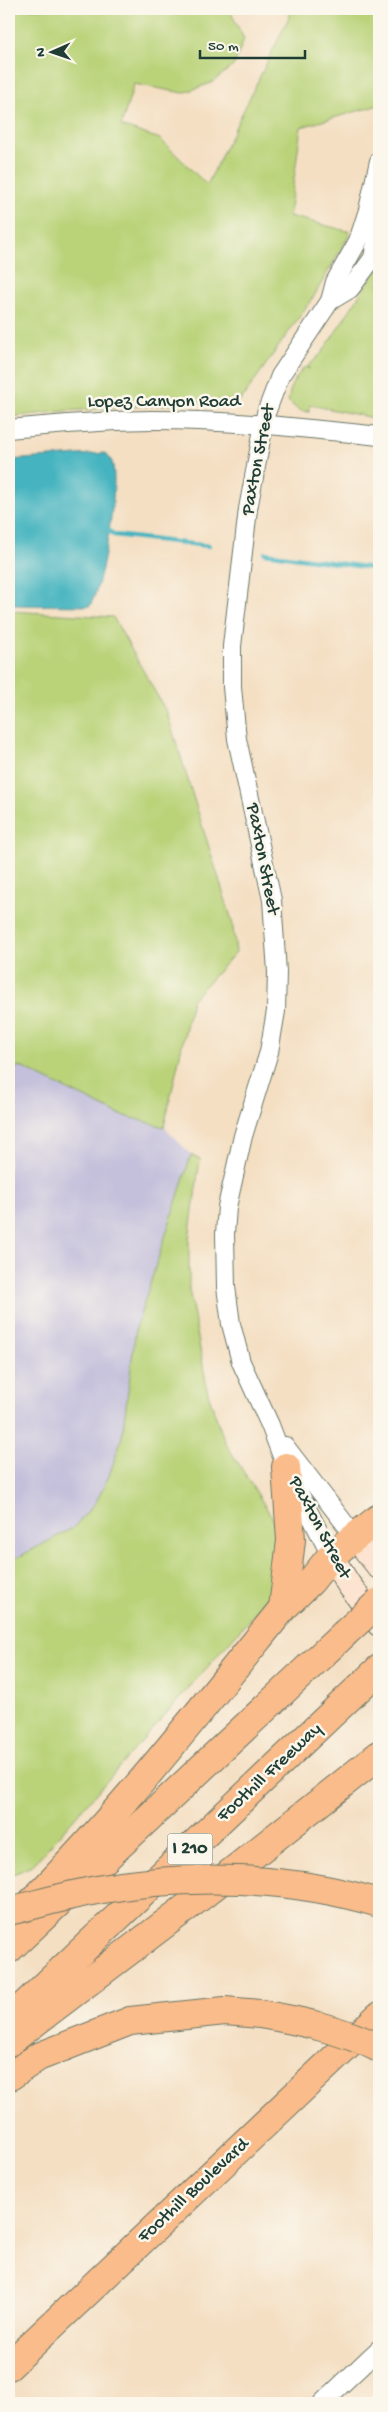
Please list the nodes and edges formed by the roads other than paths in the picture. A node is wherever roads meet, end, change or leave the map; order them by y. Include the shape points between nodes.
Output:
1 (379, 161) edge
2 (379, 225) edge
3 (376, 256) edge
4 (330, 301) junction
5 (263, 424) junction
6 (9, 429) edge
7 (379, 436) edge
8 (270, 1426) junction
9 (286, 1467) junction
10 (379, 1518) edge
11 (356, 1538) junction
12 (331, 1556) junction
13 (379, 1567) edge
14 (379, 1602) edge
15 (284, 1608) junction
16 (379, 1624) edge
17 (375, 1673) edge
18 (379, 1755) edge
19 (379, 1903) edge
20 (9, 1911) edge
21 (9, 1925) edge
22 (9, 1949) edge
23 (379, 2016) edge
24 (9, 2020) edge
25 (9, 2042) edge
26 (379, 2048) edge
27 (9, 2077) edge
28 (379, 2349) edge
29 (9, 2366) edge
30 (322, 2403) edge

1 - 4 street via 363,229 335,282
2 - 3 street
3 - 4 street via 350,289
4 - 5 street, Paxton Street via 280,376
5 - 6 street, Lopez Canyon Road via 107,421
5 - 7 street, Lopez Canyon Road
5 - 8 street, Paxton Street via 237,592 232,687 237,739 274,917 276,1011 269,1052 233,1176 227,1207 224,1264 228,1310 236,1342
8 - 9 street, Paxton Street
8 - 11 street, Paxton Street
9 - 12 street, Paxton Street
9 - 15 main road via 291,1540
10 - 11 main road
11 - 12 main road
11 - 13 street, Paxton Street
12 - 15 main road
12 - 16 street, Paxton Street
14 - 22 main road, I 210, bridge
15 - 21 main road via 124,1804
17 - 24 main road, Foothill Freeway / I 210
18 - 25 main road via 204,1894
19 - 20 main road, bridge via 344,1892 275,1882 181,1880 98,1890
23 - 29 main road, Foothill Boulevard
26 - 27 main road, bridge via 362,2039 301,2022 225,2011 130,2021 38,2057
28 - 30 street

